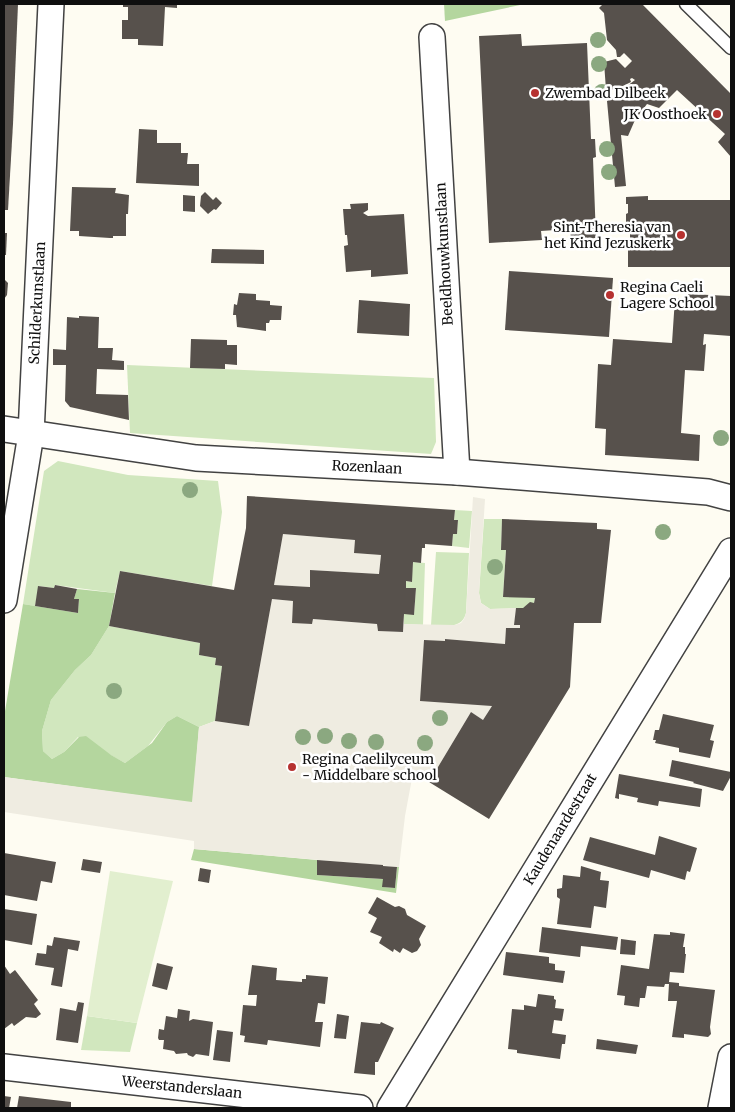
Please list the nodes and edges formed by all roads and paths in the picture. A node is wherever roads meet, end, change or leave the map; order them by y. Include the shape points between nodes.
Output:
1 (51, 4) edge
2 (686, 4) edge
3 (432, 37) dead end
4 (731, 48) edge
5 (4, 429) edge
6 (30, 434) junction
7 (457, 472) junction
8 (731, 498) edge
9 (731, 551) edge
10 (4, 600) edge
11 (731, 1057) edge
12 (4, 1067) edge
13 (360, 1108) edge
14 (390, 1108) edge
15 (721, 1108) edge

1 - 6 street, Schilderkunstlaan
2 - 4 lane
3 - 7 street, Beeldhouwkunstlaan
5 - 6 street, Rozenlaan
6 - 7 street, Rozenlaan via 196,458
6 - 10 street, Schilderkunstlaan
7 - 8 street, Rozenlaan via 708,492
9 - 14 street, Kaudenaardestraat
11 - 15 street
12 - 13 street, Weerstanderslaan

